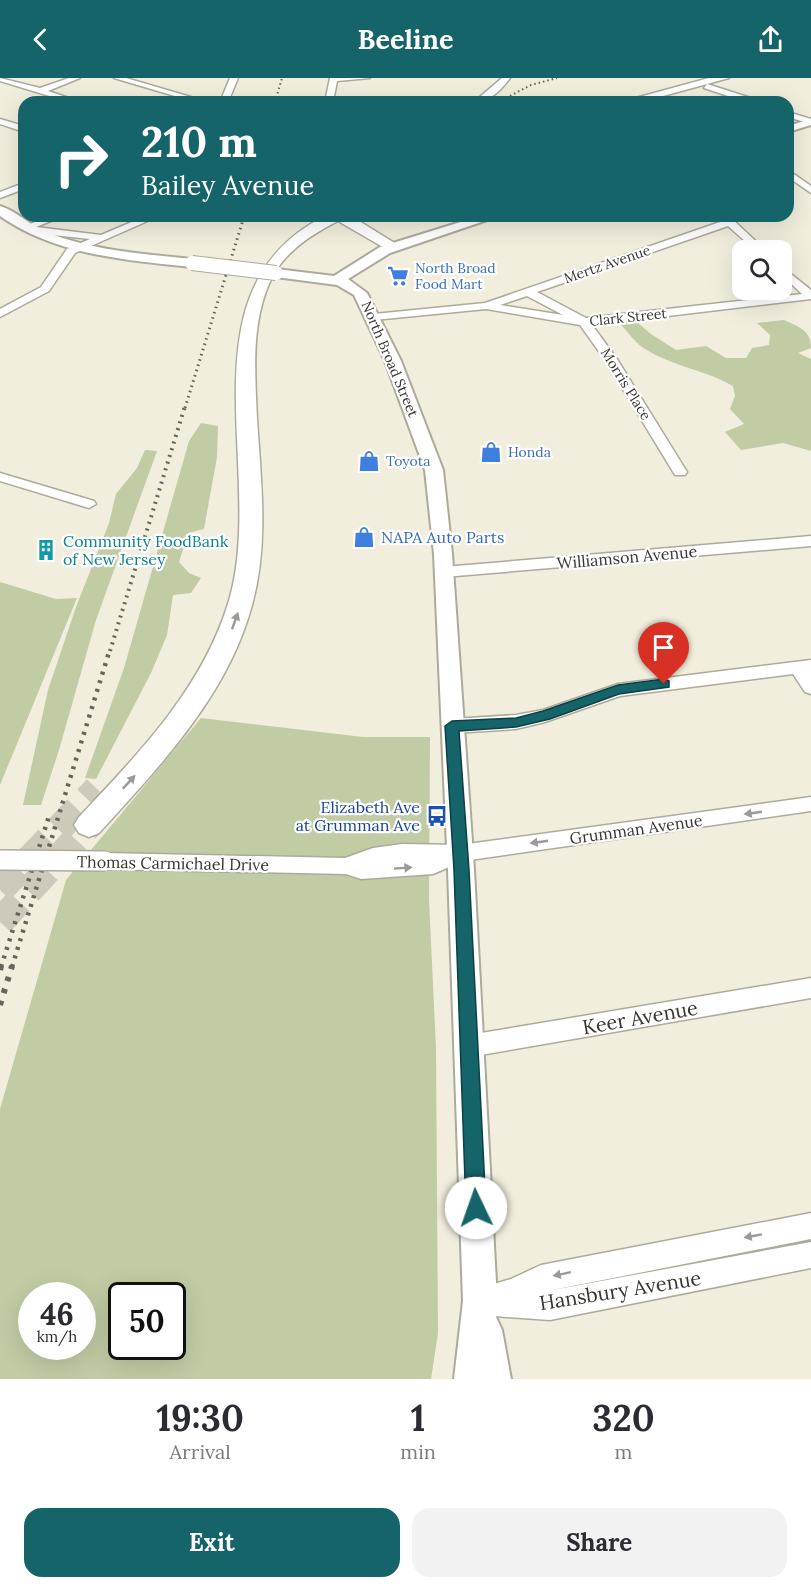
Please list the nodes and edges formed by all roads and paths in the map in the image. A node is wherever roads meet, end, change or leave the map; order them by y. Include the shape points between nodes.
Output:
1 (76, 78) edge
2 (118, 78) edge
3 (234, 78) edge
4 (334, 78) edge
5 (366, 78) edge
6 (506, 78) edge
7 (723, 78) edge
8 (738, 78) edge
9 (0, 79) edge
10 (707, 86) junction
11 (40, 91) junction
12 (57, 96) edge
13 (182, 96) edge
14 (227, 96) edge
15 (330, 96) edge
16 (487, 96) edge
17 (651, 96) edge
18 (673, 96) edge
19 (736, 96) edge
20 (794, 116) edge
21 (0, 121) edge
22 (811, 122) edge
23 (18, 127) edge
24 (794, 127) edge
25 (794, 177) edge
26 (18, 188) edge
27 (811, 190) edge
28 (0, 195) edge
29 (0, 210) edge
30 (18, 221) edge
31 (20, 222) edge
32 (46, 222) edge
33 (139, 222) edge
34 (312, 222) edge
35 (332, 222) edge
36 (348, 222) edge
37 (474, 222) edge
38 (718, 222) edge
39 (729, 222) edge
40 (31, 229) junction
41 (110, 234) junction
42 (749, 240) edge
43 (79, 247) junction
44 (393, 247) junction
45 (374, 255) junction
46 (792, 279) edge
47 (337, 280) junction
48 (527, 291) junction
49 (811, 296) edge
50 (486, 306) junction
51 (371, 311) junction
52 (0, 314) edge
53 (584, 322) junction
54 (680, 472) dead end
55 (0, 477) edge
56 (90, 504) dead end
57 (811, 541) edge
58 (444, 572) junction
59 (805, 667) edge
60 (811, 688) edge
61 (452, 726) junction
62 (97, 789) tunnel mouth
63 (811, 804) edge
64 (89, 825) tunnel mouth
65 (460, 854) junction
66 (0, 860) edge
67 (811, 988) edge
68 (469, 1046) junction
69 (811, 1226) edge
70 (697, 1246) junction
71 (811, 1255) edge
72 (706, 1276) junction
73 (480, 1301) junction
74 (472, 1379) edge
75 (493, 1379) edge

1 - 11 street
2 - 13 street
3 - 14 street
4 - 5 street
4 - 15 street
6 - 16 street
7 - 17 highway
8 - 10 highway
9 - 11 street
10 - 18 highway
10 - 19 street
11 - 12 street
20 - 22 street
21 - 23 street
22 - 24 main road
25 - 27 street
26 - 28 street
29 - 30 main road, North Broad Street
31 - 40 main road, North Broad Street
32 - 40 street
33 - 41 street
34 - 62 highway via 268,255 255,274 234,343 232,549 214,626 178,693 144,738
64 -> 35 highway via 175,728 212,673 229,638 250,559 246,356 254,306 261,283 280,255 300,237
36 - 44 highway
37 - 44 main road
38 - 48 street, Mertz Avenue
39 - 42 street
40 - 41 street via 89,238
40 - 43 main road, North Broad Street
41 - 43 street
43 - 47 main road, North Broad Street, bridge via 124,256
43 - 52 street via 66,255 45,289
44 - 45 main road
45 - 47 main road
45 - 51 main road via 363,278 370,292
46 - 49 street
47 - 51 main road, North Broad Street via 356,288
48 - 50 street, Mertz Avenue
48 - 53 street, Morris Place
49 - 53 street, Clark Street
50 - 51 street, Clark Street
50 - 53 street, Clark Street
51 - 58 main road, North Broad Street via 434,470
53 - 54 street, Morris Place
55 - 56 street
57 - 58 street, Williamson Avenue
58 - 61 main road, North Broad Street
59 - 60 street
59 - 61 street via 618,690 516,723
61 - 65 main road, North Broad Street
63 -> 65 street, Grumman Avenue
65 - 66 street, Thomas Carmichael Drive, bridge via 433,866 361,871 346,866
65 - 68 main road, North Broad Street
67 - 68 street, Keer Avenue
68 - 73 main road, North Broad Street
69 -> 70 street, Hansbury Avenue
70 - 72 street
70 -> 73 street, Hansbury Avenue via 542,1278
71 - 72 street, Hansbury Avenue
72 - 73 street, Hansbury Avenue via 550,1306
73 - 74 main road
73 - 75 main road

